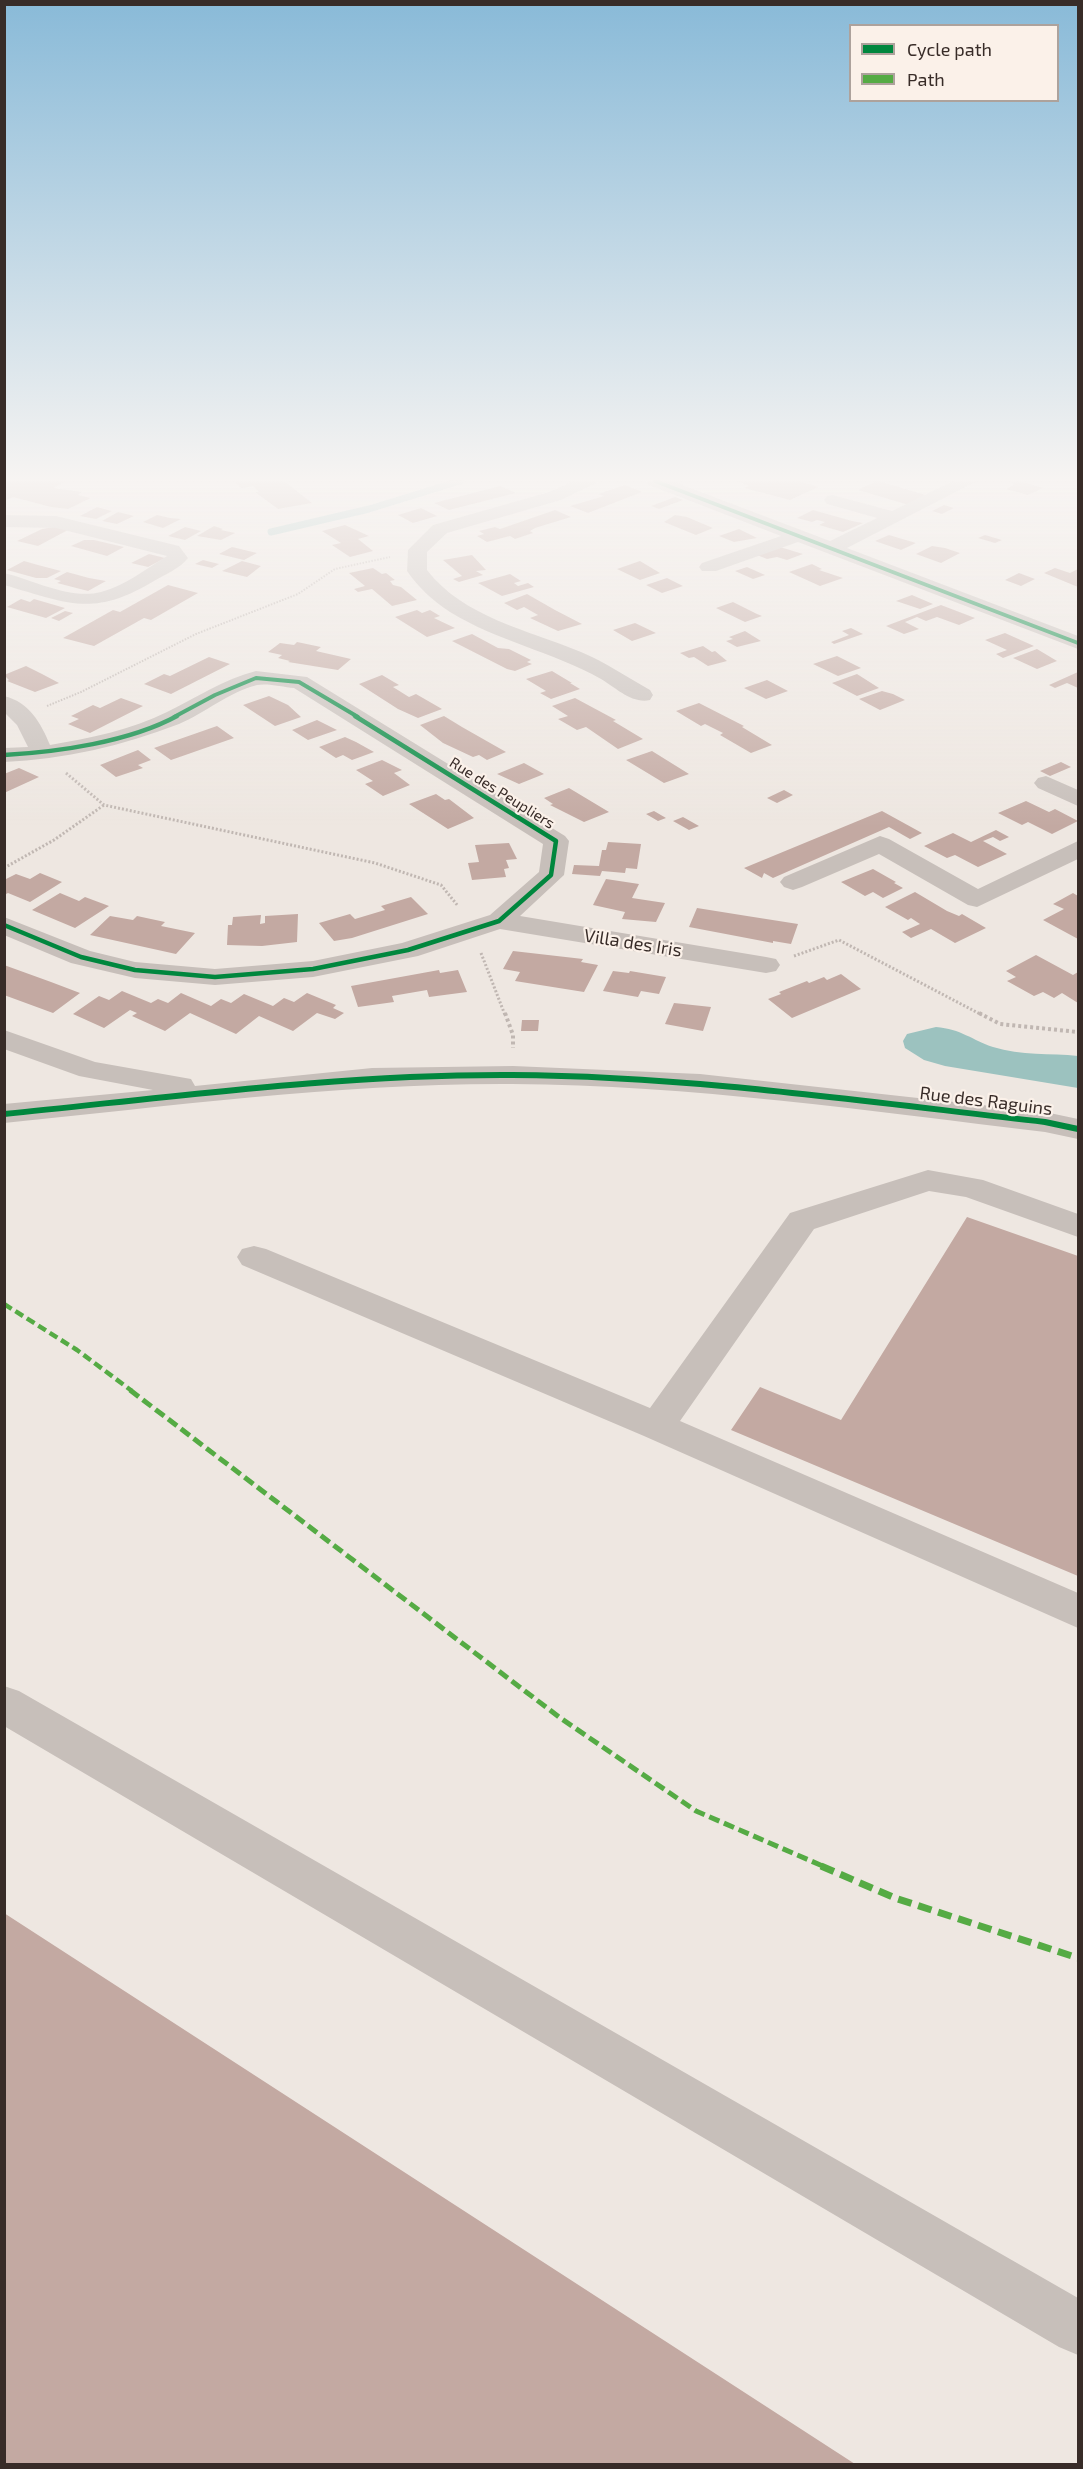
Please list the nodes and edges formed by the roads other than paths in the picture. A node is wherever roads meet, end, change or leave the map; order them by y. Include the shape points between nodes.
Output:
1 (72, 596) edge
2 (108, 596) edge
3 (443, 596) edge
4 (956, 596) edge
5 (1078, 643) edge
6 (642, 695) dead end
7 (13, 709) edge
8 (42, 753) junction
9 (4, 755) edge
10 (1046, 783) dead end
11 (1078, 799) edge
12 (1078, 849) edge
13 (793, 882) dead end
14 (499, 921) junction
15 (4, 925) edge
16 (766, 965) road end
17 (4, 1039) edge
18 (214, 1091) junction
19 (4, 1114) edge
20 (1078, 1130) edge
21 (1078, 1226) edge
22 (254, 1257) dead end
23 (657, 1426) junction
24 (1078, 1611) edge
25 (4, 1704) edge
26 (1078, 2328) edge

1 - 2 street
3 - 6 street via 507,633 575,658
4 - 5 street
7 - 8 street via 32,728
8 - 9 street, Rue des Peupliers
8 - 14 street, Rue des Peupliers via 104,742 173,718 256,678 298,682 556,841 550,875
10 - 11 street
12 - 13 street via 977,899 880,844
14 - 15 street, Rue des Peupliers via 408,950 313,969 215,977 135,970 81,957
14 - 16 street, Villa des Iris via 712,969
17 - 18 street via 89,1070
18 - 19 street
18 - 20 street, Rue des Raguins via 372,1077 513,1075 700,1083 1045,1122
21 - 23 street via 972,1187 928,1180 802,1221
22 - 23 street
23 - 24 street
25 - 26 street

